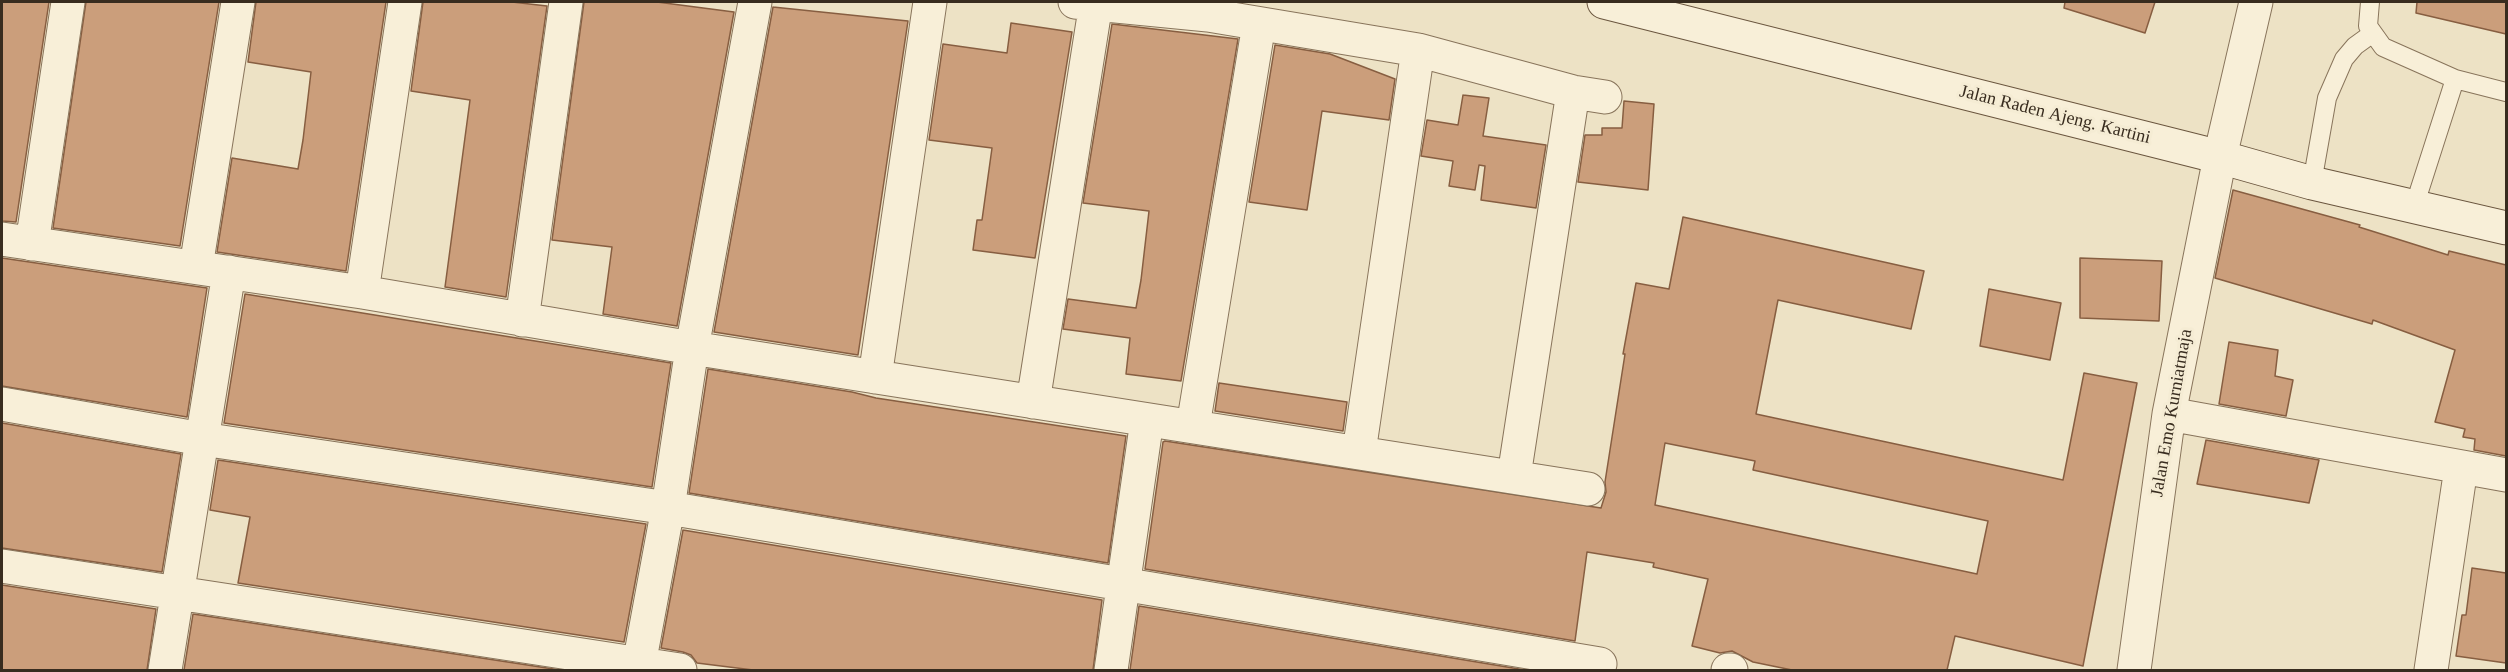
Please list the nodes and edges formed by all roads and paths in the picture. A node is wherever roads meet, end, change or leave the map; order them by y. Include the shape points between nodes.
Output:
1 (68, 2) edge
2 (238, 2) edge
3 (405, 2) edge
4 (566, 2) edge
5 (755, 2) edge
6 (930, 2) edge
7 (1086, 2) edge
8 (1604, 2) edge
9 (2256, 2) edge
10 (2370, 2) edge
11 (1666, 9) edge
12 (1259, 24) junction
13 (2373, 33) junction
14 (1418, 50) junction
15 (2455, 79) junction
16 (1573, 92) junction
17 (2506, 92) edge
18 (1605, 97) dead end
19 (2220, 157) junction
20 (2312, 183) junction
21 (2414, 207) junction
22 (2506, 228) edge
23 (17, 241) edge
24 (196, 267) junction
25 (229, 272) junction
26 (362, 292) junction
27 (522, 320) junction
28 (692, 348) junction
29 (875, 377) junction
30 (1033, 402) junction
31 (2, 404) edge
32 (2169, 414) junction
33 (1147, 420) junction
34 (1192, 426) junction
35 (202, 439) junction
36 (1359, 452) junction
37 (2461, 468) junction
38 (2506, 475) edge
39 (1514, 476) junction
40 (1588, 489) dead end
41 (668, 508) junction
42 (2, 566) edge
43 (1124, 586) junction
44 (178, 595) junction
45 (1600, 664) dead end
46 (639, 667) edge
47 (165, 670) edge
48 (680, 670) edge
49 (1111, 670) edge
50 (2134, 670) edge
51 (2431, 670) edge

1 - 23 street
2 - 24 street
3 - 26 street
4 - 27 street
5 - 28 street
6 - 29 street
7 - 12 street
7 - 30 street
8 - 11 street, Jalan Raden Ajeng. Kartini
9 - 19 street, Jalan Emo Kurniatmaja
10 - 13 lane via 2368,26
11 - 19 street, Jalan Raden Ajeng. Kartini
12 - 14 street
12 - 34 street
13 - 15 lane via 2383,47
13 - 20 lane via 2344,59 2327,98
14 - 16 street
14 - 36 street
15 - 17 lane
15 - 21 lane
16 - 18 street
16 - 39 street
19 - 20 street, Jalan Raden Ajeng. Kartini
19 - 32 street, Jalan Emo Kurniatmaja
20 - 21 street, Jalan Raden Ajeng. Kartini
21 - 22 street, Jalan Raden Ajeng. Kartini
23 - 24 street
24 - 25 street
25 - 26 street
25 - 35 street
26 - 27 street
27 - 28 street
28 - 29 street
28 - 41 street
29 - 30 street
30 - 33 street
31 - 35 street
32 - 37 street
32 - 50 street, Jalan Emo Kurniatmaja
33 - 34 street
33 - 43 street
34 - 36 street
35 - 41 street
35 - 44 street
36 - 39 street
37 - 38 street
37 - 51 street
39 - 40 street
41 - 43 street
41 - 46 street
42 - 44 street
43 - 45 street
43 - 49 street
44 - 46 street
44 - 47 street
46 - 48 street

